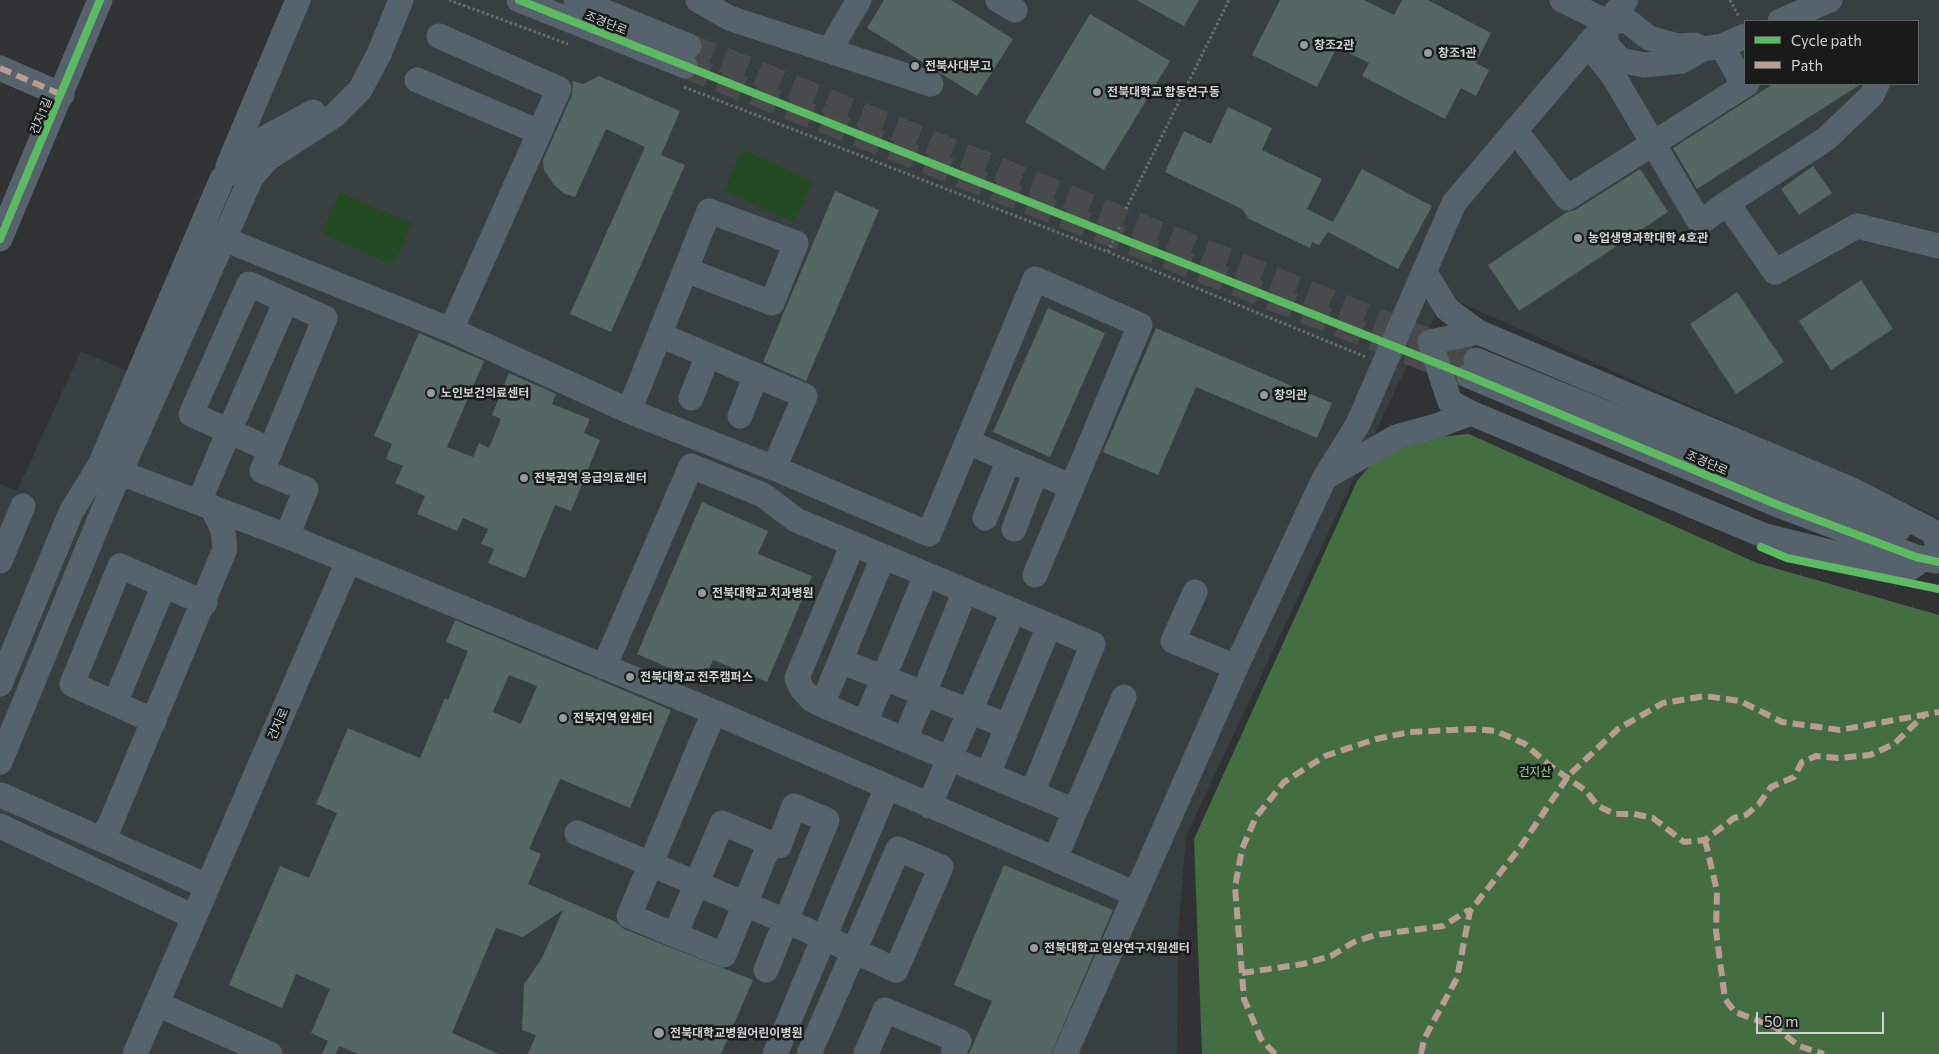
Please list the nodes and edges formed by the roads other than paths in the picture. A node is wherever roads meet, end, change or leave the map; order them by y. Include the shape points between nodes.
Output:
1 (100, 0) edge
2 (298, 0) edge
3 (384, 0) edge
4 (401, 0) edge
5 (519, 0) edge
6 (576, 0) edge
7 (698, 0) edge
8 (859, 0) edge
9 (1562, 0) edge
10 (1626, 0) edge
11 (1830, 0) edge
12 (1782, 20) edge
13 (1607, 22) junction
14 (1742, 28) edge
15 (439, 36) dead end
16 (1588, 44) junction
17 (1712, 47) junction
18 (828, 51) junction
19 (1569, 66) junction
20 (0, 68) edge
21 (1623, 70) junction
22 (417, 80) dead end
23 (1744, 83) edge
24 (931, 84) dead end
25 (1746, 85) edge
26 (1877, 85) edge
27 (62, 94) junction
28 (1515, 130) junction
29 (539, 132) junction
30 (1654, 144) junction
31 (222, 179) junction
32 (1727, 203) junction
33 (212, 234) junction
34 (0, 239) edge
35 (1939, 246) edge
36 (686, 270) dead end
37 (1424, 271) junction
38 (286, 301) junction
39 (451, 330) junction
40 (1399, 331) junction
41 (1478, 332) junction
42 (660, 335) junction
43 (1430, 342) junction
44 (708, 355) junction
45 (1473, 368) tunnel mouth
46 (756, 375) junction
47 (691, 398) dead end
48 (629, 411) junction
49 (1471, 413) junction
50 (740, 416) dead end
51 (229, 432) junction
52 (968, 442) junction
53 (271, 450) junction
54 (1009, 460) junction
55 (774, 468) junction
56 (110, 469) junction
57 (1036, 471) junction
58 (1324, 479) junction
59 (1072, 487) junction
60 (206, 505) junction
61 (23, 506) dead end
62 (985, 518) dead end
63 (1014, 529) dead end
64 (287, 536) junction
65 (853, 544) junction
66 (1935, 552) edge
67 (883, 556) junction
68 (0, 561) edge
69 (348, 562) junction
70 (926, 574) junction
71 (1035, 575) dead end
72 (164, 586) junction
73 (965, 591) junction
74 (1195, 592) dead end
75 (205, 603) junction
76 (1013, 611) junction
77 (1049, 626) junction
78 (7, 644) edge
79 (840, 661) junction
80 (604, 667) junction
81 (1236, 668) junction
82 (883, 678) junction
83 (0, 684) edge
84 (924, 693) junction
85 (1124, 697) dead end
86 (115, 703) junction
87 (822, 705) junction
88 (970, 711) junction
89 (714, 712) junction
90 (154, 721) junction
91 (865, 723) junction
92 (1008, 726) junction
93 (905, 740) junction
94 (950, 758) junction
95 (0, 762) edge
96 (988, 774) junction
97 (887, 787) junction
98 (1032, 793) junction
99 (0, 798) edge
100 (929, 806) junction
101 (1075, 811) junction
102 (0, 826) edge
103 (577, 833) dead end
104 (100, 838) junction
105 (770, 842) junction
106 (1055, 859) junction
107 (651, 864) junction
108 (697, 884) junction
109 (207, 886) junction
110 (1136, 894) junction
111 (745, 904) junction
112 (194, 917) junction
113 (786, 922) junction
114 (675, 935) junction
115 (823, 937) junction
116 (854, 951) junction
117 (766, 970) dead end
118 (156, 1004) junction
119 (777, 1049) edge
120 (135, 1054) edge
121 (270, 1054) edge
122 (802, 1054) edge
123 (809, 1054) edge
124 (866, 1054) edge
125 (953, 1054) edge
126 (1065, 1054) edge

1 - 27 street, 건지1길
2 - 31 street
3 - 31 street via 358,62 341,88 318,108 258,142
4 - 33 street via 360,90 335,115 267,159
5 - 6 street, 조경단로 via 687,67
7 - 18 street via 729,18
8 - 18 street
9 - 13 street
10 - 13 street
11 - 12 street
13 - 16 street
13 - 17 street via 1626,20 1649,38 1678,46
13 - 21 street via 1606,44 1620,60
14 - 17 street
15 - 29 street via 559,89
16 - 19 street
16 - 21 street
17 - 21 street via 1682,61 1644,64
17 - 23 street
18 - 24 street
19 - 21 street
19 - 28 street
20 - 27 street, 건지1길
21 - 30 street
22 - 29 street
25 - 30 street
26 - 32 street via 1872,95 1826,139
27 - 34 street, 건지1길
28 - 30 street via 1567,198
28 - 37 street via 1454,202
29 - 39 street
30 - 32 street via 1700,223
31 - 33 street
32 - 35 street via 1775,272 1857,226
33 - 39 street
33 - 56 street
36 - 42 street
37 - 40 street
37 - 41 street via 1447,309
38 - 51 street
38 - 51 street via 249,284 192,414
38 - 53 street via 325,318
39 - 48 street
40 - 43 street
40 - 58 street via 1358,424
41 - 43 street
41 - 66 street via 1850,489 1934,532
42 - 44 street
42 - 48 street
43 - 49 street via 1450,402
44 - 46 street
44 - 47 street
45 - 66 street, 조경단로 via 1793,490
46 - 50 street
46 - 55 street via 805,396
48 - 55 street
49 - 58 street via 1396,437
49 - 66 street via 1765,536 1906,571
51 - 53 street
51 - 60 street
52 - 54 street
52 - 55 street via 929,534
52 - 59 street via 1035,279 1140,325
53 - 64 street via 262,471 306,489
54 - 57 street
54 - 62 street
56 - 60 street
56 - 78 street via 71,512
56 - 95 street
57 - 59 street
57 - 63 street
58 - 81 street
59 - 71 street
60 - 64 street
60 - 75 street via 223,530 225,549
61 - 68 street
64 - 69 street
65 - 67 street
65 - 80 street via 796,520 763,495 691,466
65 - 87 street via 797,678 811,699
67 - 70 street
67 - 79 street
69 - 80 street
69 - 109 street, 건지로
70 - 73 street
70 - 82 street
72 - 75 street
72 - 86 street
72 - 86 street via 120,566 72,684
73 - 76 street
73 - 84 street
74 - 81 street via 1173,642
75 - 90 street
76 - 77 street
76 - 88 street
77 - 92 street
77 - 98 street via 1093,644
78 - 83 street
79 - 82 street
79 - 87 street
80 - 89 street
81 - 110 street
82 - 84 street
82 - 91 street
84 - 88 street
84 - 93 street
85 - 101 street
86 - 90 street
87 - 91 street
88 - 92 street
88 - 94 street
89 - 97 street
89 - 107 street
90 - 104 street via 109,828
91 - 93 street
92 - 96 street
93 - 94 street
94 - 96 street
94 - 100 street
96 - 98 street
97 - 100 street
97 - 115 street
98 - 101 street
99 - 104 street
100 - 106 street
101 - 106 street
102 - 112 street
103 - 107 street
104 - 109 street
105 - 108 street via 722,822
105 - 111 street
105 - 113 street via 778,846 794,806 827,820
106 - 110 street
107 - 108 street
107 - 114 street via 629,916
108 - 111 street
108 - 114 street
109 - 112 street, 건지로
110 - 126 street
111 - 113 street
111 - 114 street via 724,955
112 - 118 street, 건지로
113 - 115 street
113 - 117 street
115 - 116 street
115 - 119 street
116 - 116 street via 896,970 941,868 898,849
116 - 123 street
118 - 120 street, 건지로
118 - 121 street
119 - 122 street
124 - 125 street via 885,1010 959,1041

